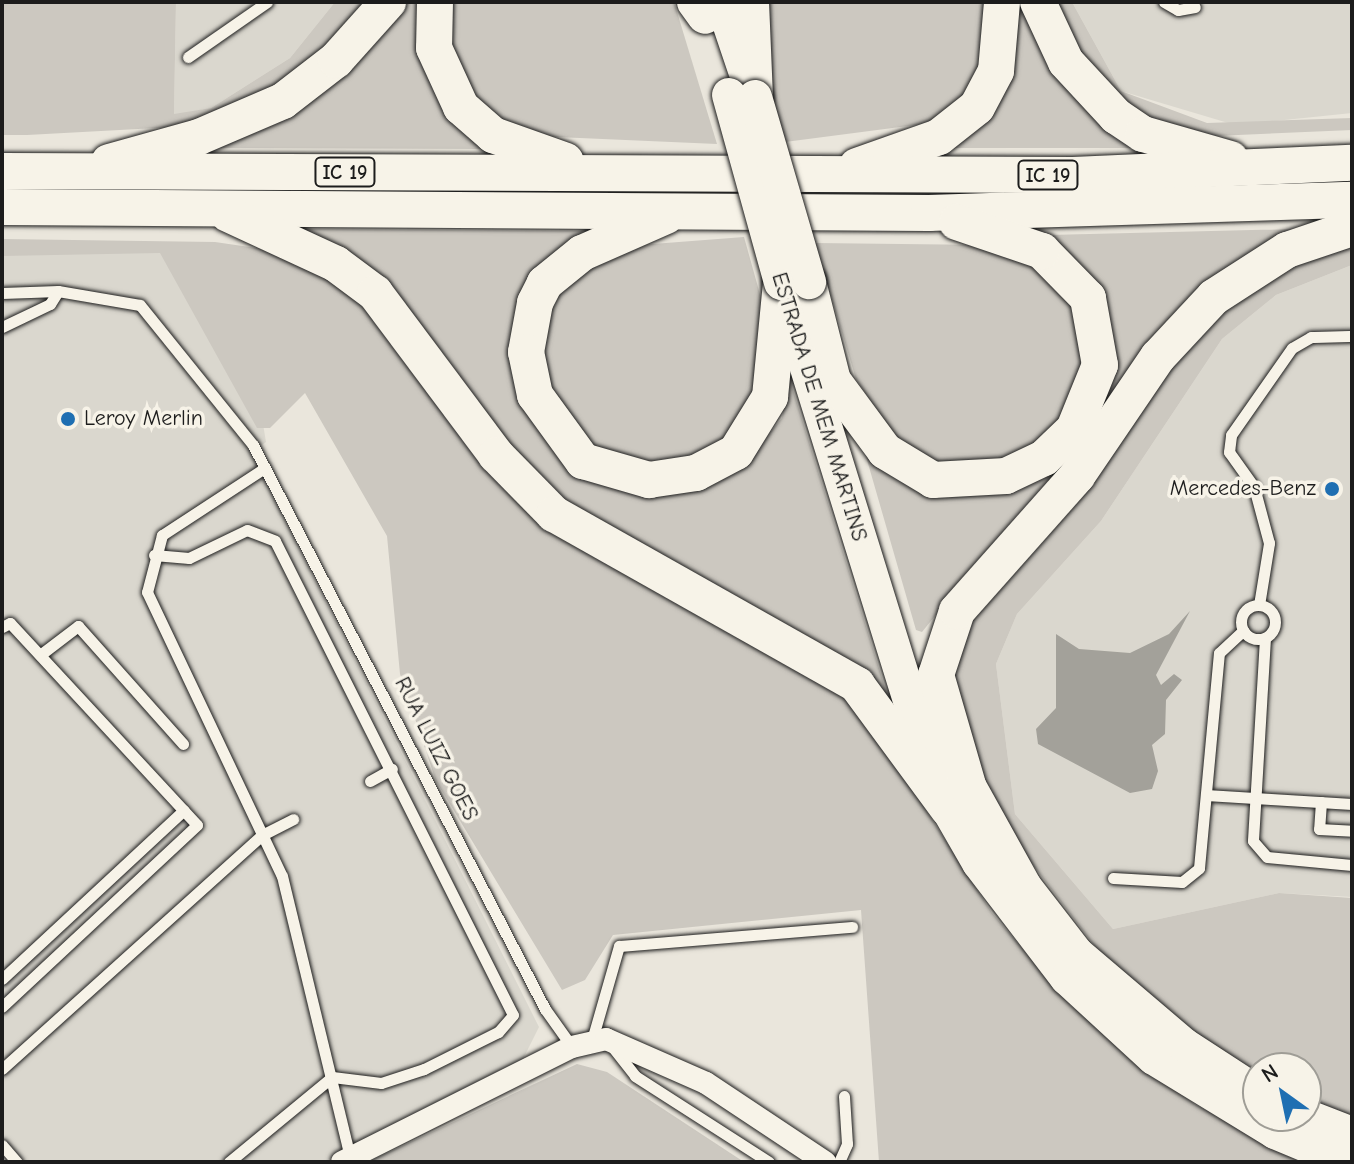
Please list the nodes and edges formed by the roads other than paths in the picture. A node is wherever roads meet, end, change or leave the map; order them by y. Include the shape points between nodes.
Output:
1 (267, 2) edge
2 (388, 2) edge
3 (435, 2) edge
4 (751, 2) edge
5 (1002, 2) edge
6 (1038, 2) edge
7 (1164, 2) edge
8 (706, 6) edge
9 (1195, 7) dead end
10 (188, 57) dead end
11 (742, 96) junction
12 (1352, 163) edge
13 (1270, 170) junction
14 (2, 171) edge
15 (89, 172) junction
16 (602, 172) junction
17 (826, 176) junction
18 (1352, 200) edge
19 (2, 207) edge
20 (215, 209) junction
21 (675, 210) junction
22 (929, 213) junction
23 (1352, 228) edge
24 (795, 283) junction
25 (58, 291) junction
26 (2, 293) edge
27 (2, 327) edge
28 (1352, 336) edge
29 (834, 382) junction
30 (263, 469) junction
31 (154, 555) junction
32 (1259, 605) junction
33 (2, 627) edge
34 (1243, 631) junction
35 (1265, 638) junction
36 (40, 655) junction
37 (183, 744) dead end
38 (392, 769) junction
39 (370, 781) dead end
40 (1206, 795) junction
41 (1254, 796) junction
42 (959, 801) junction
43 (1321, 802) junction
44 (1352, 804) edge
45 (184, 810) junction
46 (293, 819) dead end
47 (1352, 831) edge
48 (262, 835) junction
49 (1352, 865) edge
50 (1113, 878) dead end
51 (852, 927) dead end
52 (2, 979) edge
53 (2, 1007) edge
54 (590, 1042) junction
55 (2, 1069) edge
56 (332, 1077) junction
57 (1242, 1083) edge
58 (844, 1096) dead end
59 (1322, 1122) edge
60 (1352, 1134) edge
61 (2, 1145) edge
62 (346, 1160) edge
63 (17, 1162) edge
64 (229, 1162) edge
65 (769, 1162) edge
66 (825, 1162) edge
67 (839, 1162) edge
68 (1347, 1162) edge

1 - 10 lane
2 - 15 highway via 336,60 283,101
3 - 16 highway via 434,48 475,122 517,146
4 - 11 highway
5 - 17 highway via 996,71 970,115 919,146
6 - 13 highway via 1066,62 1116,116 1143,134
7 - 9 lane via 1178,10
8 - 11 main road, ESTRADA DE MEM MARTINS
11 - 24 main road, ESTRADA DE MEM MARTINS, bridge
12 - 13 highway, IC 19
13 - 17 highway, IC 19
14 - 15 highway, IC 19
15 - 16 highway, IC 19
16 - 17 highway, IC 19
18 - 22 highway, IC 19
19 - 20 highway, IC 19
20 - 21 highway, IC 19
20 - 42 highway via 336,264 375,293 496,455 554,514 857,685
21 - 22 highway, IC 19
21 - 24 highway via 582,253 545,283 535,303 526,352 535,395 583,461 649,480 696,473 736,452 770,397
22 - 29 highway via 1042,251 1079,286 1101,346 1097,385 1082,416 1061,444 1029,466 983,481 933,480 885,451
23 - 42 highway via 1287,250 1204,307 1158,357 1077,476 957,611 936,675
24 - 29 main road, ESTRADA DE MEM MARTINS
24 - 42 main road, ESTRADA DE MEM MARTINS
25 - 26 lane, RUA LUIZ GOES
25 - 27 lane via 50,304
25 - 30 lane, RUA LUIZ GOES via 140,305 253,445
28 - 32 lane via 1311,337 1292,348 1231,435 1229,452 1254,487 1267,525
29 - 42 main road, ESTRADA DE MEM MARTINS
30 - 31 lane via 162,535
30 - 54 lane, RUA LUIZ GOES via 545,1009
31 - 38 lane via 189,558 247,530 266,532
31 - 48 lane via 151,609
32 - 34 lane via 1245,611
32 - 35 lane via 1275,619
33 - 36 lane via 10,623
34 - 35 lane
34 - 40 lane via 1219,653
35 - 41 lane
36 - 37 lane via 78,626
36 - 45 lane
38 - 39 lane
38 - 56 lane via 513,1015 498,1032 424,1069 381,1083
40 - 41 lane
40 - 50 lane via 1192,878
41 - 43 lane
41 - 49 lane via 1251,831 1267,857
42 - 57 main road via 1077,954 1184,1045
42 - 68 main road via 1030,936 1124,1033 1228,1107
43 - 44 lane
43 - 47 lane via 1319,829
45 - 52 lane
45 - 53 lane via 197,825
46 - 48 lane
48 - 55 lane
48 - 56 lane via 282,876
51 - 54 lane via 619,946
54 - 62 street
54 - 65 lane, RUA LUIZ GOES
54 - 66 street via 650,1052 730,1096
56 - 62 lane
56 - 64 lane
58 - 67 lane via 847,1144
59 - 60 main road
61 - 63 lane

